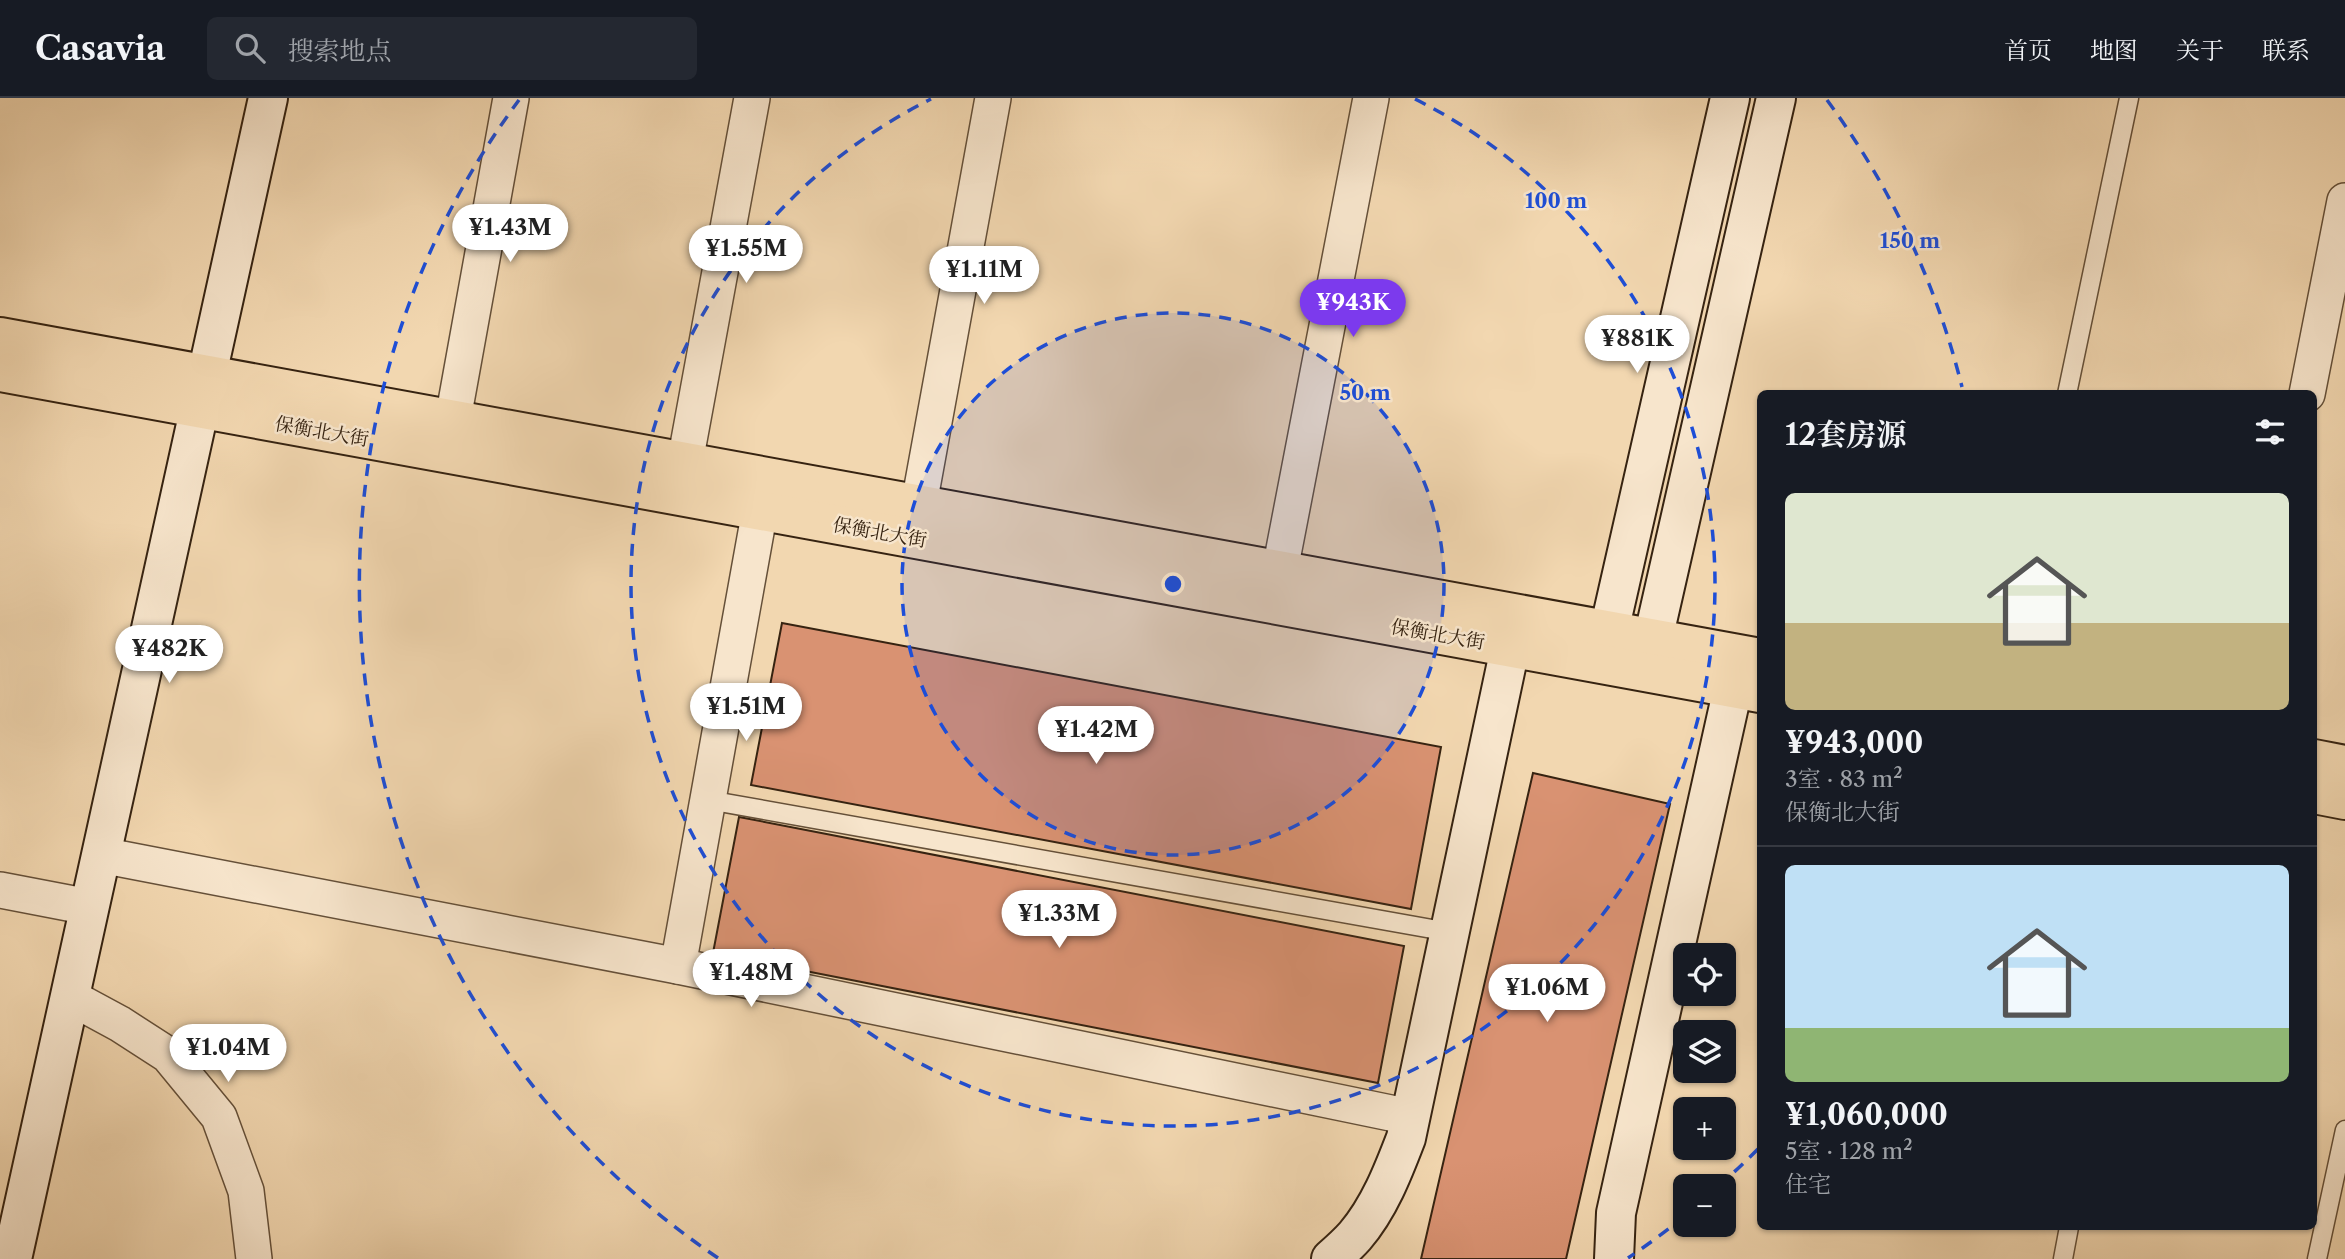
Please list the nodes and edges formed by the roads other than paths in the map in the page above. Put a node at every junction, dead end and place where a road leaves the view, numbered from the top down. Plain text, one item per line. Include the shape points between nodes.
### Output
1 (268, 98) edge
2 (511, 98) edge
3 (752, 98) edge
4 (993, 98) edge
5 (1371, 98) edge
6 (1730, 98) edge
7 (1776, 98) edge
8 (2129, 98) edge
9 (2345, 201) edge
10 (0, 337) edge
11 (0, 372) edge
12 (2068, 390) edge
13 (2308, 390) edge
14 (203, 391) junction
15 (453, 419) junction
16 (685, 462) junction
17 (919, 504) junction
18 (760, 510) junction
19 (1280, 570) junction
20 (1605, 647) junction
21 (1510, 648) junction
22 (1649, 655) junction
23 (1757, 658) edge
24 (1747, 691) edge
25 (2317, 760) edge
26 (2345, 765) edge
27 (2317, 795) edge
28 (708, 800) junction
29 (2345, 800) edge
30 (101, 855) junction
31 (0, 890) edge
32 (89, 907) junction
33 (1450, 932) junction
34 (678, 965) junction
35 (70, 997) junction
36 (1410, 1117) junction
37 (2345, 1130) edge
38 (2068, 1230) edge
39 (12, 1259) edge
40 (254, 1259) edge
41 (1331, 1259) edge
42 (1614, 1259) edge
43 (2063, 1259) edge
44 (2317, 1259) edge

1 - 14 street
2 - 15 street
3 - 16 street
4 - 17 street
5 - 19 street
6 - 20 street
7 - 22 street
8 - 12 lane
9 - 13 street
10 - 14 main road, 保衡北大街
11 - 14 main road, 保衡北大街
14 - 15 main road, 保衡北大街
14 - 18 main road, 保衡北大街
14 - 30 street
15 - 16 main road, 保衡北大街
16 - 17 main road, 保衡北大街
17 - 19 main road, 保衡北大街
18 - 21 main road, 保衡北大街
18 - 28 street
19 - 20 main road, 保衡北大街
20 - 21 main road, 保衡北大街
20 - 22 main road, 保衡北大街
21 - 33 street
22 - 23 main road, 保衡北大街
22 - 24 main road, 保衡北大街
24 - 42 street via 1616,1213
25 - 26 main road
27 - 29 main road
28 - 33 lane
28 - 34 street
30 - 32 street
30 - 34 street
31 - 32 street
32 - 35 street
33 - 36 street
34 - 36 street
35 - 39 street
35 - 40 street via 168,1055 219,1117 246,1191
36 - 41 street via 1395,1166 1377,1203 1355,1236
37 - 44 lane
38 - 43 lane

